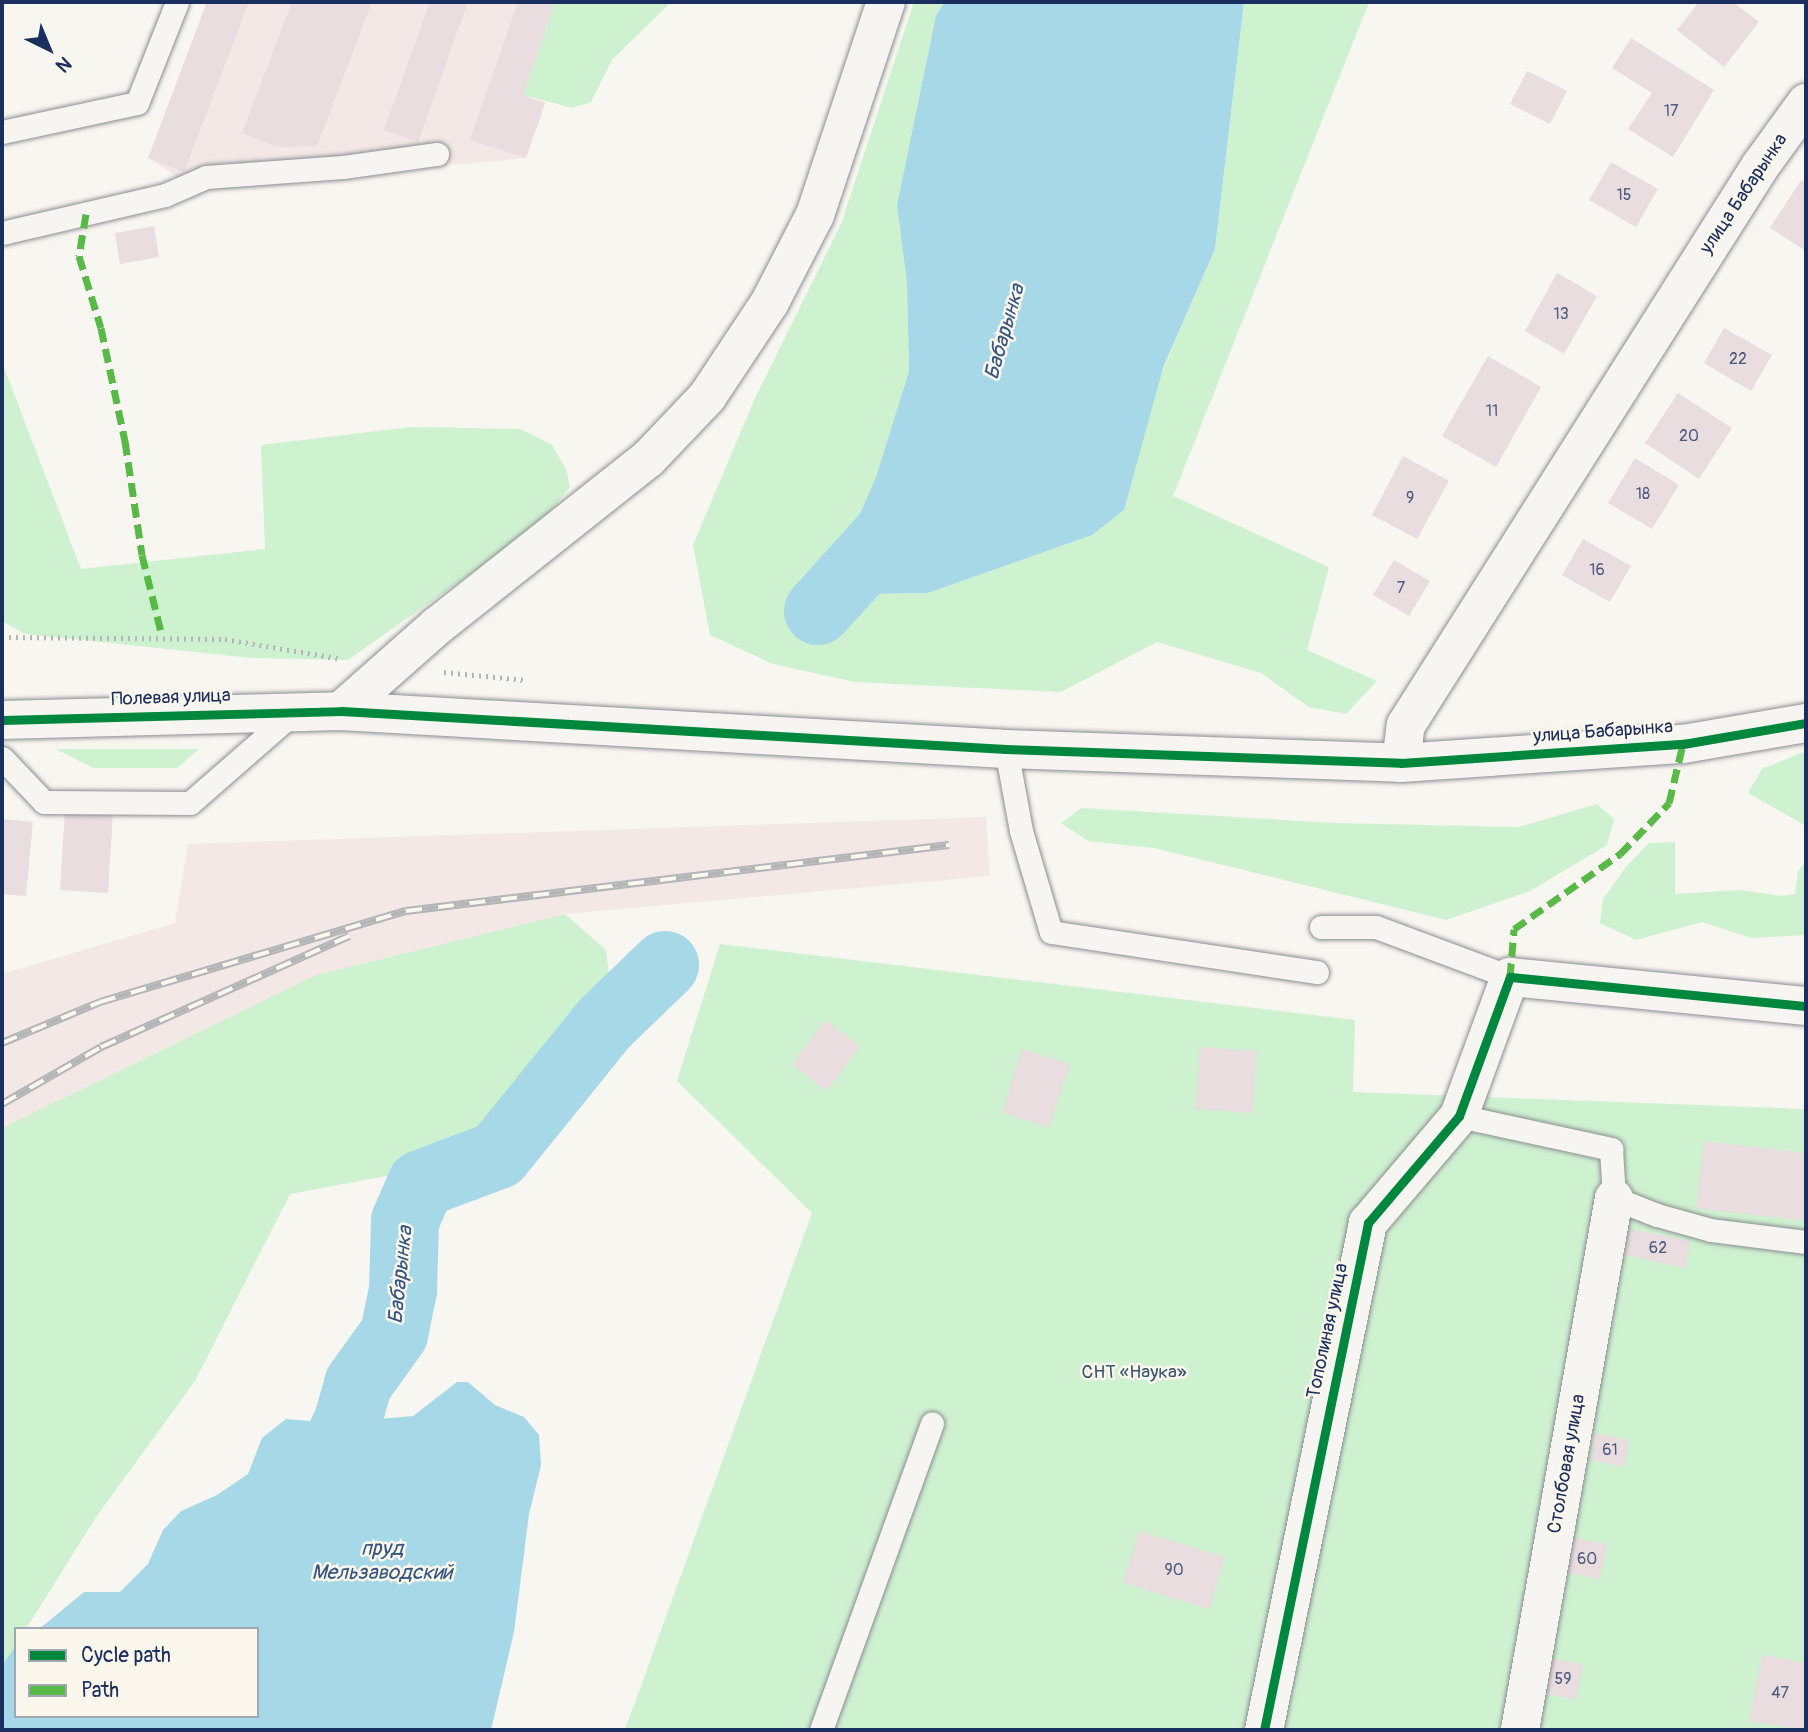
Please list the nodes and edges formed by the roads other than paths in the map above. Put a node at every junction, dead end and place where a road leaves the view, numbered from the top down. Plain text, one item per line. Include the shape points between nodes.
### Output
1 (177, 2) edge
2 (886, 2) edge
3 (1806, 103) edge
4 (2, 132) edge
5 (437, 154) dead end
6 (2, 233) edge
7 (341, 711) junction
8 (293, 713) junction
9 (2, 720) edge
10 (1806, 723) edge
11 (1006, 749) junction
12 (2, 758) edge
13 (1401, 763) junction
14 (1321, 928) dead end
15 (1317, 972) dead end
16 (1510, 976) junction
17 (1806, 1006) edge
18 (1459, 1116) junction
19 (1614, 1198) junction
20 (1806, 1242) edge
21 (932, 1423) dead end
22 (821, 1730) edge
23 (1264, 1730) edge
24 (1520, 1730) edge

1 - 4 lane via 137,103
2 - 7 street via 815,215 770,302 707,397 648,459 437,626
3 - 13 street, улица Бабарынка via 1761,165 1413,713 1406,725
5 - 6 lane via 343,167 206,177 165,195
7 - 8 street, Полевая улица
7 - 11 street, Полевая улица
8 - 9 street, Полевая улица
8 - 12 lane via 190,803 44,802
10 - 13 street, улица Бабарынка via 1683,744
11 - 13 street, Полевая улица
11 - 15 lane via 1021,831 1051,932
14 - 16 lane via 1376,927
16 - 17 street
16 - 18 street, Тополиная улица
18 - 19 lane via 1611,1149
18 - 23 street, Тополиная улица via 1367,1223
19 - 20 lane via 1700,1227
19 - 24 street, Столбовая улица
21 - 22 lane

